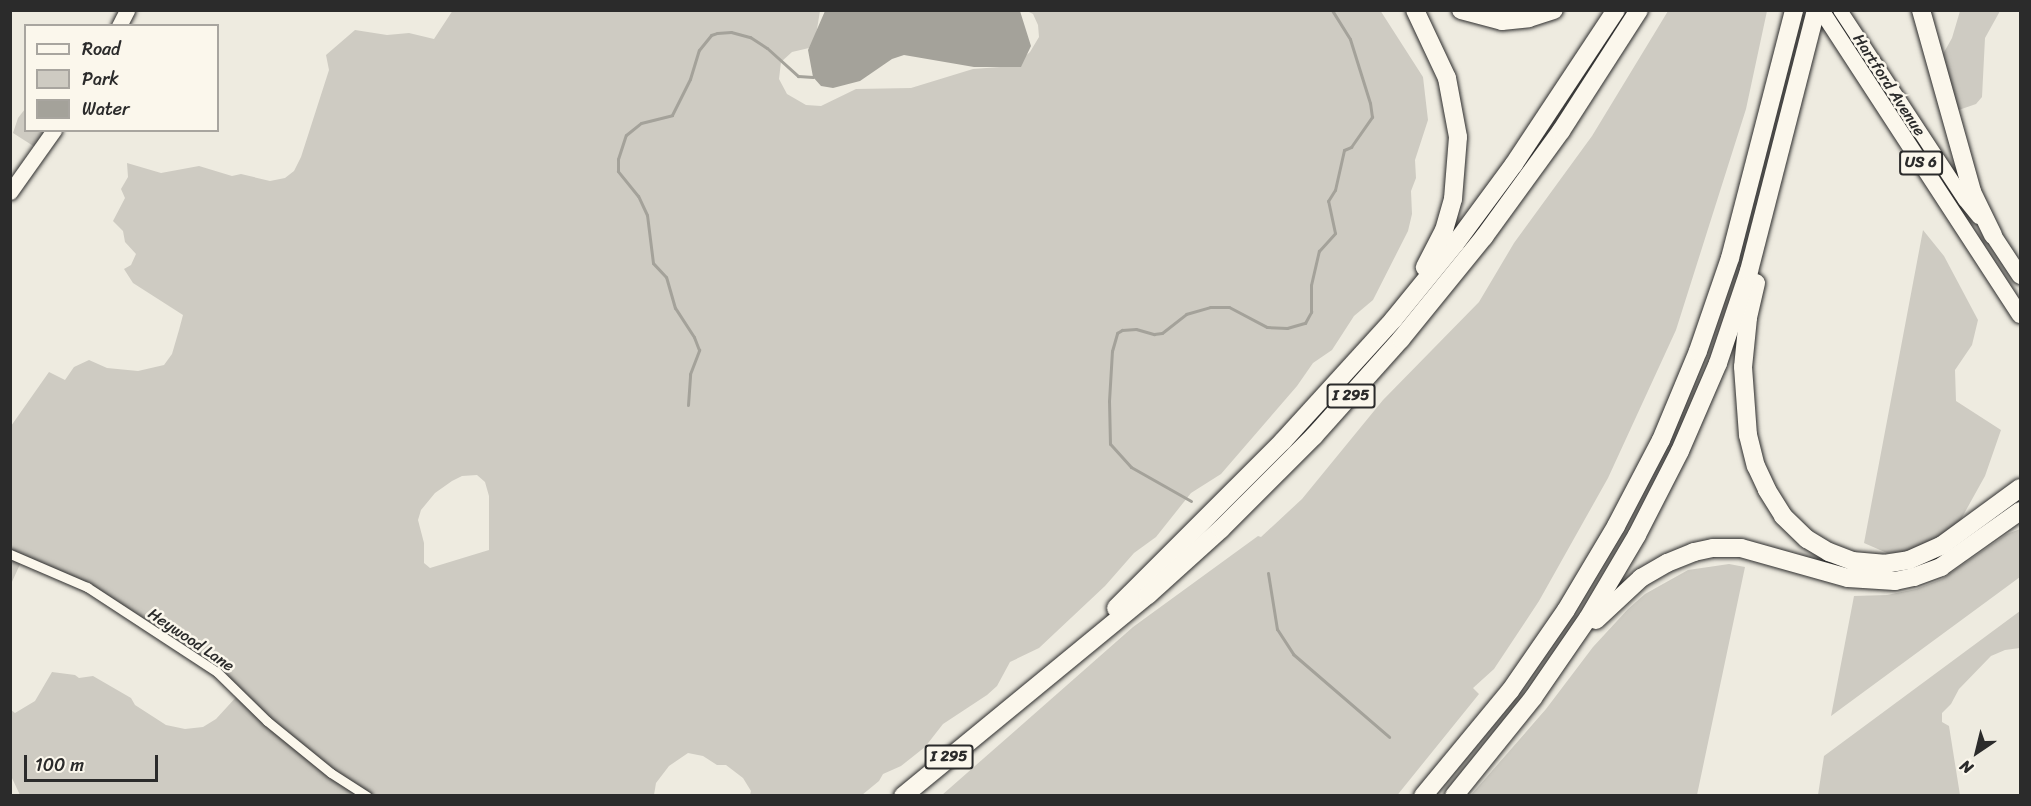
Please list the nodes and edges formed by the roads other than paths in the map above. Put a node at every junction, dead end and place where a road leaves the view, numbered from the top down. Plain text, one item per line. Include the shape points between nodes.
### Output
1 (127, 10) edge
2 (1415, 10) edge
3 (1461, 10) edge
4 (1554, 10) edge
5 (1616, 10) edge
6 (1639, 10) edge
7 (1794, 10) edge
8 (1816, 10) edge
9 (1821, 10) edge
10 (1840, 10) edge
11 (1921, 10) edge
12 (120, 24) edge
13 (53, 132) edge
14 (1786, 132) junction
15 (10, 192) edge
16 (1994, 235) junction
17 (2020, 276) edge
18 (2020, 315) edge
19 (1350, 369) junction
20 (2020, 488) edge
21 (2020, 511) edge
22 (10, 554) edge
23 (1552, 672) junction
24 (996, 719) junction
25 (367, 795) edge
26 (903, 795) edge
27 (1423, 795) edge
28 (1454, 795) edge

1 - 12 main road
2 - 19 highway via 1442,64 1451,92 1458,137 1456,183 1449,215 1430,259
3 - 4 highway via 1502,21
5 - 19 highway via 1495,191
6 - 24 highway, I 295 via 1510,203 1351,397 1198,551 1099,638
7 - 27 highway via 1730,258 1698,351 1660,440 1600,555 1560,620 1490,716
8 - 14 highway
9 - 18 highway, Hartford Avenue / US 6
10 - 16 main road, Hartford Avenue via 1965,200
11 - 16 highway, US 6 via 1972,192
13 - 15 main road
14 - 20 highway via 1771,222 1749,311 1743,367 1751,450 1778,508 1801,534 1821,548 1852,561 1884,564 1909,560 1933,550
14 - 23 highway via 1749,271 1718,363 1693,421 1622,562
16 - 17 highway, Hartford Avenue / US 6
19 - 24 highway via 1163,562
21 - 23 highway via 1941,567 1895,581 1848,578 1741,548 1694,552 1658,568 1626,590
22 - 25 street, Heywood Lane via 87,587 217,672 267,721 331,773
23 - 28 highway
24 - 26 highway, I 295

